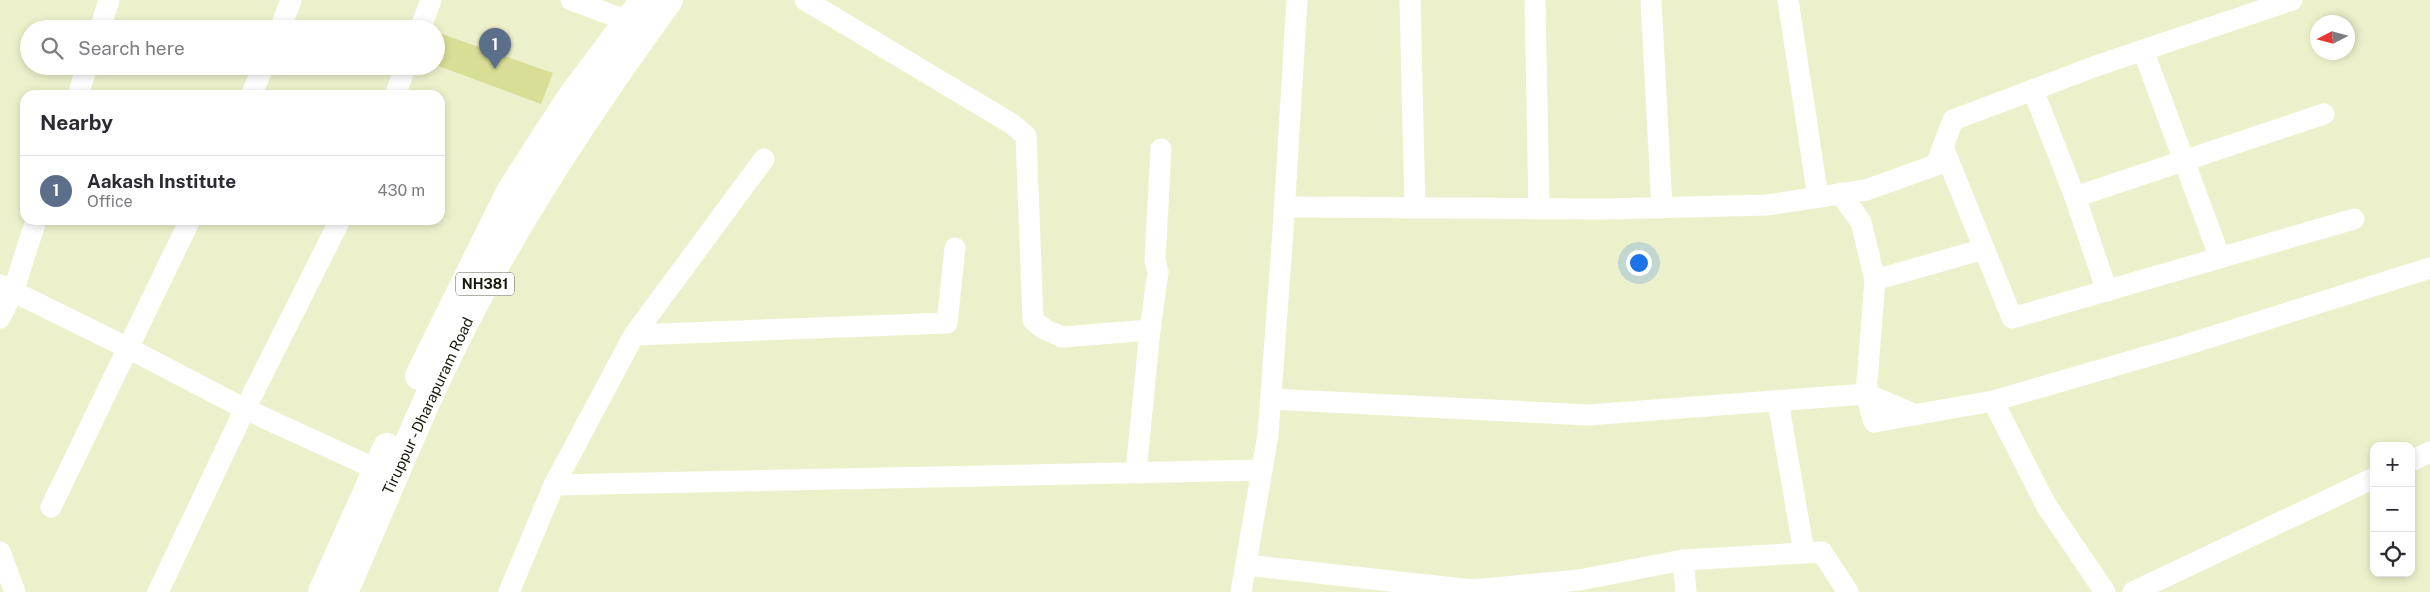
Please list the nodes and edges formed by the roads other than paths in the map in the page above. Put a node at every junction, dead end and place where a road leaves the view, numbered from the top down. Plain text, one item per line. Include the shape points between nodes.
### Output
1 (109, 0) edge
2 (291, 0) edge
3 (431, 0) edge
4 (571, 0) edge
5 (670, 0) edge
6 (806, 0) edge
7 (1297, 0) edge
8 (1410, 0) edge
9 (1535, 0) edge
10 (1651, 0) edge
11 (1788, 0) edge
12 (2292, 0) edge
13 (636, 10) edge
14 (103, 20) edge
15 (283, 20) edge
16 (423, 20) edge
17 (2143, 50) junction
18 (84, 75) edge
19 (260, 75) edge
20 (403, 75) edge
21 (80, 90) edge
22 (252, 90) edge
23 (397, 90) edge
24 (2033, 90) junction
25 (2324, 114) dead end
26 (1943, 147) junction
27 (1161, 149) dead end
28 (764, 159) dead end
29 (2184, 161) junction
30 (1840, 193) junction
31 (1818, 197) junction
32 (2075, 197) junction
33 (1285, 207) junction
34 (1414, 208) junction
35 (1662, 208) junction
36 (1539, 209) junction
37 (2354, 219) dead end
38 (34, 225) edge
39 (188, 225) edge
40 (337, 225) edge
41 (954, 248) dead end
42 (1984, 249) junction
43 (2220, 258) junction
44 (2430, 268) edge
45 (1875, 280) junction
46 (6, 289) edge
47 (2107, 291) junction
48 (0, 318) edge
49 (1150, 330) junction
50 (634, 335) junction
51 (128, 348) junction
52 (1866, 394) junction
53 (1271, 399) junction
54 (1778, 401) junction
55 (1993, 401) junction
56 (245, 409) junction
57 (2430, 452) edge
58 (2415, 458) edge
59 (1262, 470) junction
60 (1136, 472) junction
61 (385, 474) junction
62 (2370, 480) edge
63 (554, 485) junction
64 (51, 506) dead end
65 (0, 552) edge
66 (1804, 553) junction
67 (1683, 560) junction
68 (1246, 565) junction
69 (1383, 586) edge
70 (1473, 591) edge
71 (15, 592) edge
72 (158, 592) edge
73 (322, 592) edge
74 (344, 592) edge
75 (509, 592) edge
76 (1241, 592) edge
77 (1686, 592) edge
78 (1848, 592) edge
79 (2105, 592) edge
80 (2133, 592) edge

1 - 14 street
2 - 15 street
3 - 16 street
4 - 13 street
5 - 61 highway, Tiruppur - Dharapuram Road / NH381 via 614,76 540,188 476,300
6 - 49 street via 1012,124 1026,136 1034,320 1044,329 1062,337
7 - 33 street
8 - 34 street
9 - 36 street
10 - 35 street
11 - 31 street
12 - 17 street
13 - 61 highway, NH381 via 571,96 511,190 442,328
17 - 24 street
17 - 29 street
18 - 21 street
19 - 22 street
20 - 23 street
24 - 26 street via 1953,120
24 - 32 street
25 - 29 street
26 - 30 street via 1936,165 1866,190
26 - 42 street
27 - 49 street via 1155,260 1158,272
28 - 50 street
29 - 32 street
29 - 43 street
30 - 31 street
30 - 45 street via 1861,222
31 - 35 street via 1767,205
32 - 47 street
33 - 34 street
33 - 53 street
34 - 36 street
35 - 36 street
37 - 43 street
38 - 46 street
39 - 51 street
40 - 56 street
41 - 50 street via 946,323
42 - 45 street
42 - 47 street via 2012,318
43 - 47 street
44 - 55 street via 2176,348
45 - 52 street
46 - 48 street
46 - 51 street
49 - 60 street
50 - 63 street
51 - 56 street
51 - 64 street
52 - 54 street
52 - 55 street via 1874,422
53 - 54 street via 1588,415
53 - 59 street
54 - 66 street
55 - 79 street via 2046,505
56 - 61 street
56 - 72 street
57 - 58 street
59 - 60 street
59 - 68 street
60 - 63 street
61 - 73 highway, NH381
61 - 74 highway, Tiruppur - Dharapuram Road / NH381
62 - 80 street
63 - 75 street
65 - 71 street
66 - 67 street
66 - 78 street via 1822,552
67 - 70 street via 1579,580
67 - 77 street
68 - 69 street
68 - 76 street
69 - 70 street

